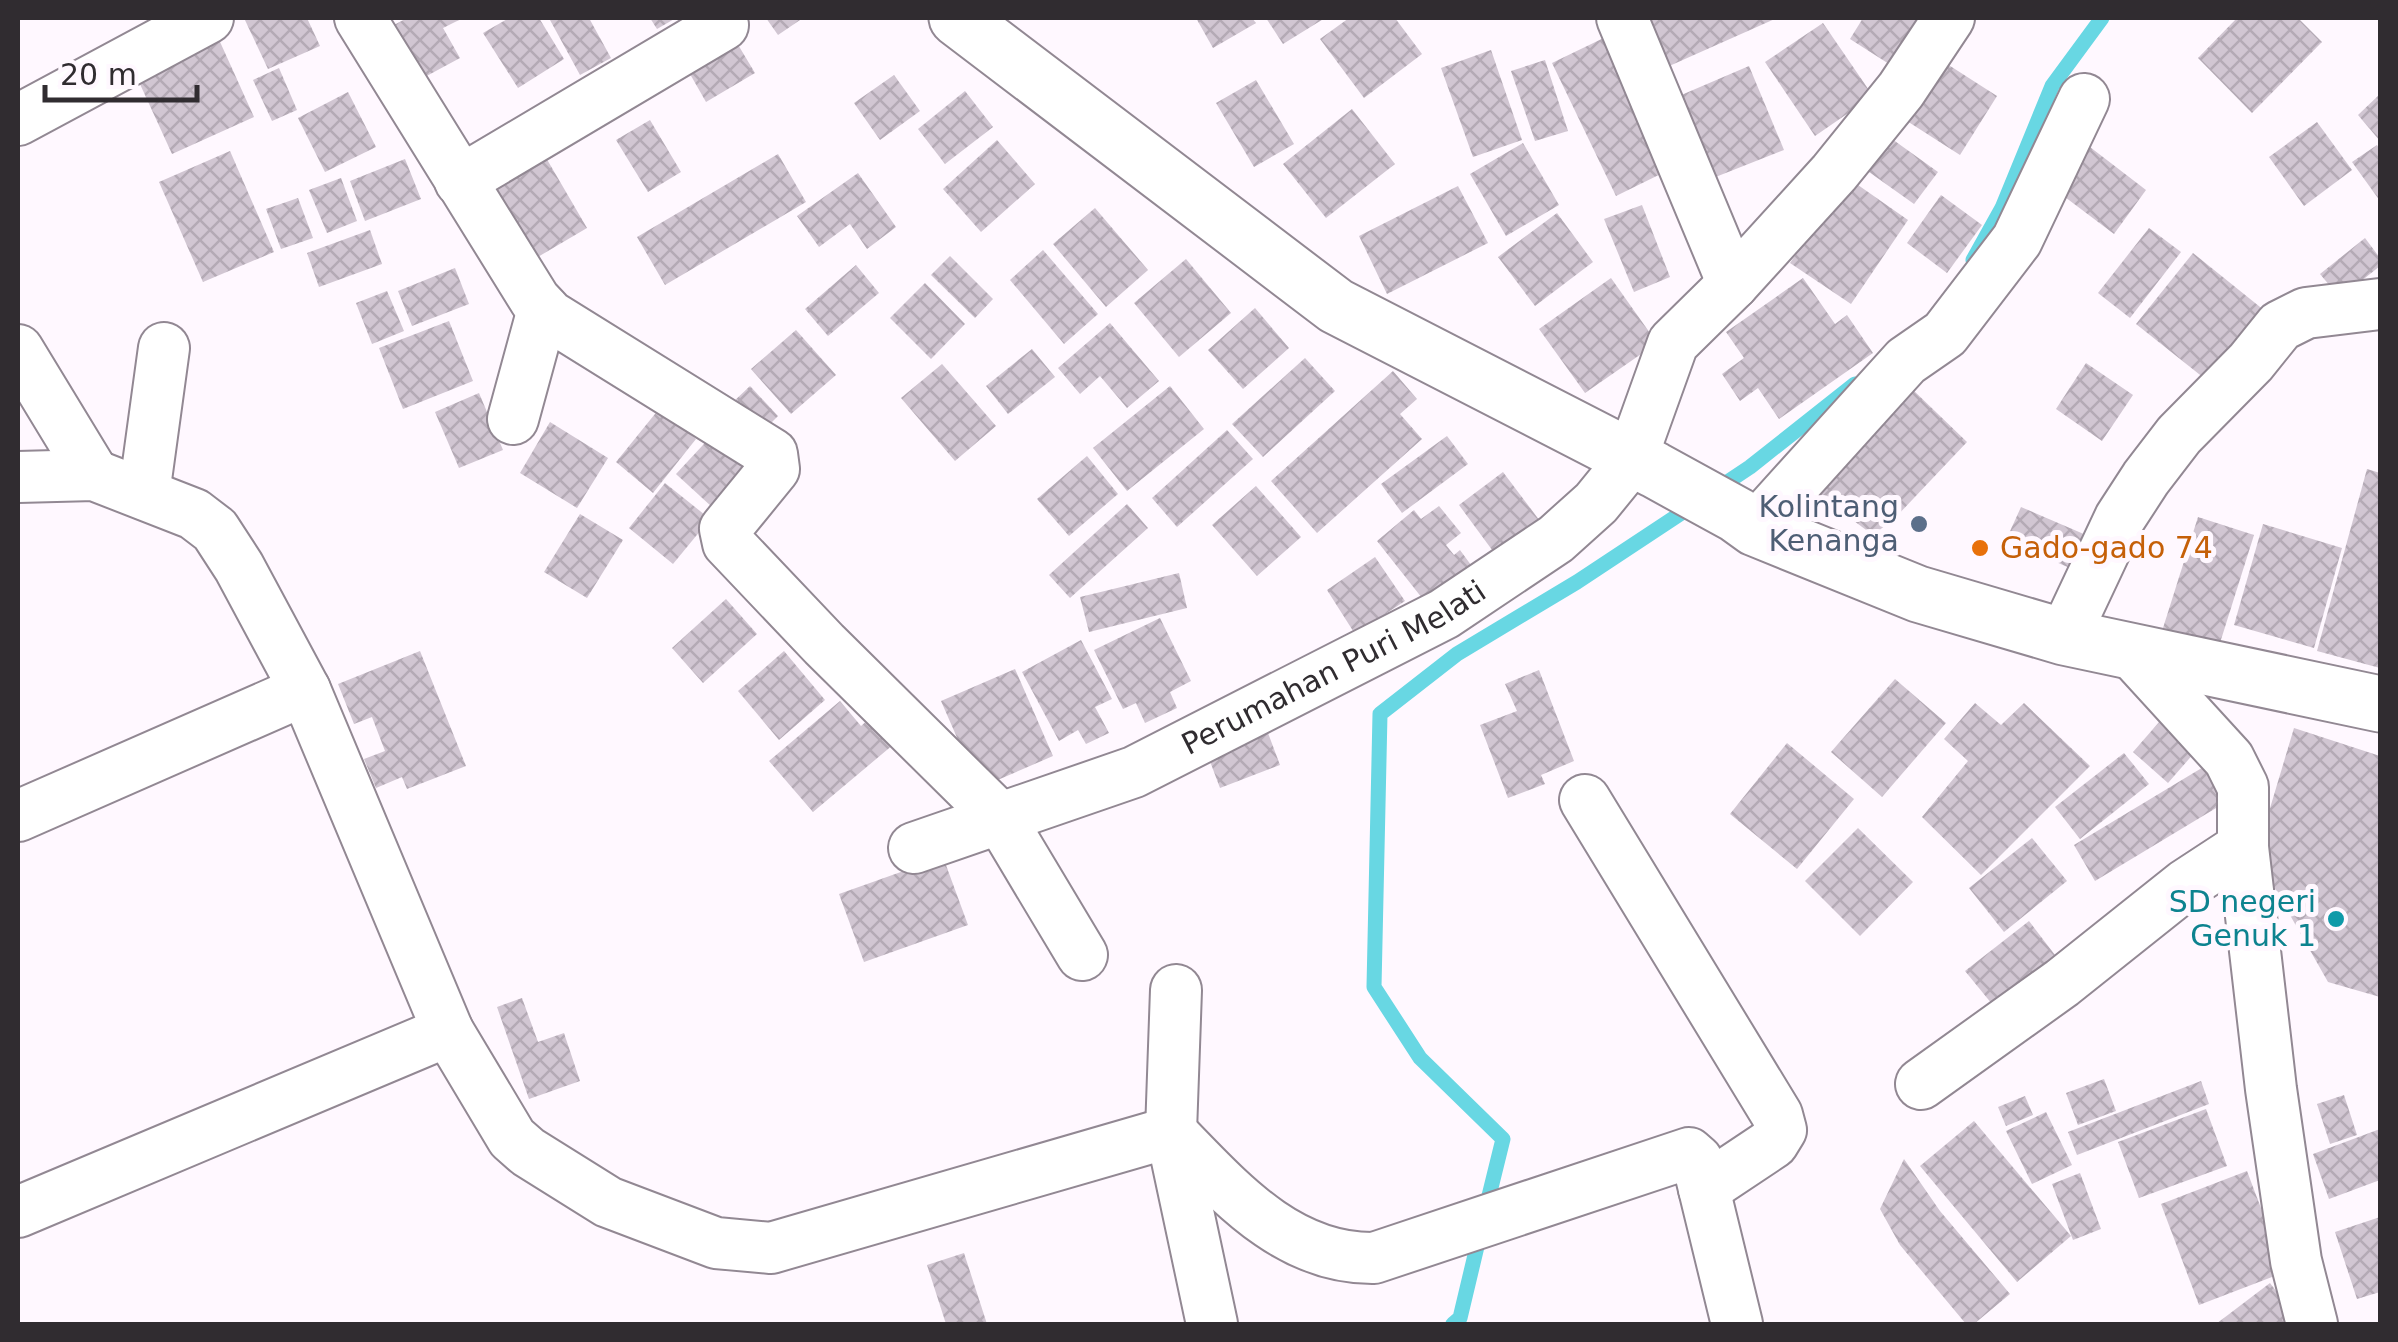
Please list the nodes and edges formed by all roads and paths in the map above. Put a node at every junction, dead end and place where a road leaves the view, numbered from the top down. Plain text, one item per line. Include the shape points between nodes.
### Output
1 (208, 18) edge
2 (360, 18) edge
3 (957, 18) edge
4 (1622, 18) edge
5 (1949, 18) edge
6 (723, 25) dead end
7 (2084, 98) dead end
8 (18, 120) edge
9 (460, 181) junction
10 (1732, 284) junction
11 (2380, 304) edge
12 (543, 308) junction
13 (164, 348) dead end
14 (18, 350) edge
15 (513, 419) dead end
16 (1643, 465) junction
17 (94, 475) junction
18 (18, 477) edge
19 (144, 494) junction
20 (1746, 522) junction
21 (2064, 638) junction
22 (2133, 654) junction
23 (304, 690) junction
24 (2380, 704) edge
25 (1585, 800) dead end
26 (18, 816) edge
27 (1000, 818) junction
28 (2243, 846) junction
29 (914, 848) dead end
30 (1082, 955) dead end
31 (1176, 990) dead end
32 (448, 1031) junction
33 (1922, 1084) dead end
34 (1171, 1132) junction
35 (1704, 1189) junction
36 (18, 1212) edge
37 (1212, 1324) edge
38 (1738, 1324) edge
39 (2312, 1324) edge

1 - 8 street
2 - 9 street
3 - 16 street via 1336,306
4 - 10 street
5 - 10 street, Perumahan Puri Melati via 1834,173
6 - 9 street
7 - 20 street via 2017,240 1945,334 1906,361
9 - 12 street
10 - 16 street, Perumahan Puri Melati via 1672,343
11 - 21 street via 2306,314 2280,326 2146,478
12 - 15 street
12 - 27 street via 775,460 726,529 728,543
13 - 19 street
14 - 17 street
16 - 20 street
16 - 27 street, Perumahan Puri Melati via 1556,539 1444,614 1134,772
17 - 18 street
17 - 19 street
19 - 23 street via 194,514 214,530
20 - 21 street via 1918,594
21 - 22 street
22 - 24 street
22 - 28 street via 2229,759 2245,804
23 - 26 street
23 - 32 street
25 - 35 street via 1777,1115 1778,1138
27 - 29 street, Perumahan Puri Melati
27 - 30 street
28 - 33 street
28 - 39 street via 2271,1089
31 - 34 street
32 - 34 street via 512,1138 528,1152 608,1202 716,1243 771,1248
32 - 36 street
34 - 35 street via 1249,1211 1324,1253 1374,1258 1689,1153 1696,1156
34 - 37 street
35 - 38 street

